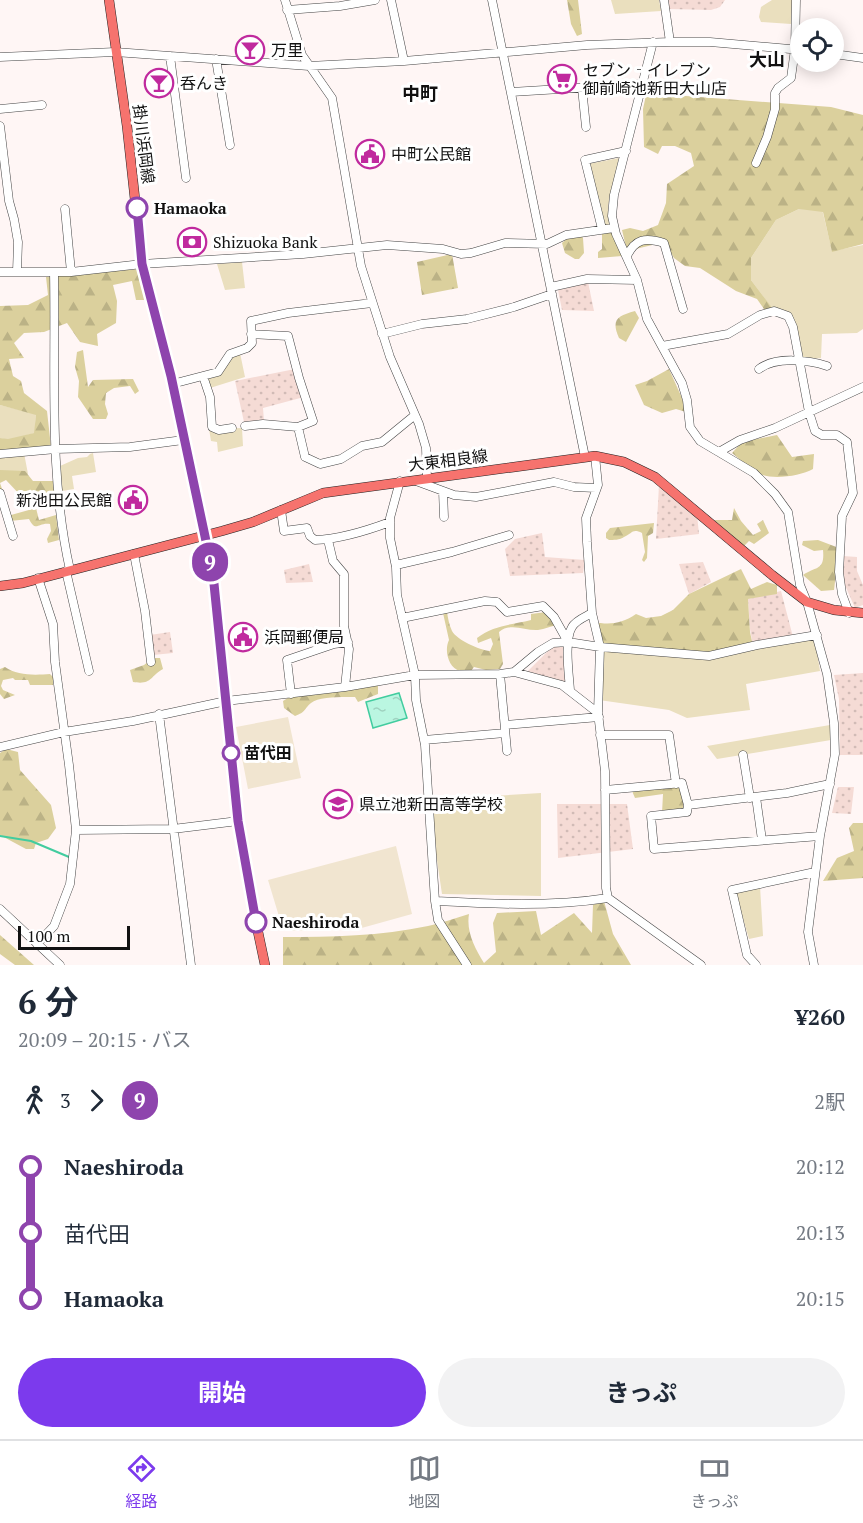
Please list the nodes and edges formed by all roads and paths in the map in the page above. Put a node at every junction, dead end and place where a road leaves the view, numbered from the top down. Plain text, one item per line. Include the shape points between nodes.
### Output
1 (108, 0) edge
2 (285, 0) edge
3 (375, 0) edge
4 (391, 0) edge
5 (492, 0) edge
6 (664, 0) edge
7 (796, 0) edge
8 (339, 3) edge
9 (287, 10) junction
10 (797, 18) edge
11 (653, 42) junction
12 (670, 42) junction
13 (790, 48) edge
14 (115, 52) junction
15 (503, 53) junction
16 (844, 55) edge
17 (171, 56) junction
18 (0, 57) edge
19 (863, 57) edge
20 (216, 59) junction
21 (404, 62) junction
22 (309, 66) junction
23 (792, 72) edge
24 (643, 84) junction
25 (582, 88) junction
26 (511, 92) junction
27 (42, 105) dead end
28 (0, 110) edge
29 (0, 126) edge
30 (586, 127) dead end
31 (230, 145) dead end
32 (626, 152) junction
33 (756, 163) dead end
34 (186, 178) dead end
35 (65, 208) dead end
36 (614, 228) junction
37 (602, 229) junction
38 (542, 243) junction
39 (357, 249) junction
40 (627, 256) junction
41 (142, 264) junction
42 (0, 272) edge
43 (17, 272) junction
44 (54, 272) junction
45 (71, 272) junction
46 (637, 280) junction
47 (552, 291) junction
48 (372, 303) junction
49 (684, 309) dead end
50 (251, 334) junction
51 (382, 334) junction
52 (662, 346) junction
53 (800, 362) junction
54 (827, 366) dead end
55 (759, 369) dead end
56 (203, 376) junction
57 (172, 384) junction
58 (863, 387) edge
59 (809, 412) junction
60 (415, 415) junction
61 (245, 426) dead end
62 (232, 428) dead end
63 (298, 428) junction
64 (183, 440) junction
65 (56, 449) junction
66 (719, 453) junction
67 (0, 454) edge
68 (590, 456) junction
69 (427, 478) junction
70 (412, 480) junction
71 (400, 481) junction
72 (596, 488) junction
73 (443, 491) junction
74 (0, 493) edge
75 (281, 510) junction
76 (444, 517) dead end
77 (390, 522) junction
78 (205, 535) junction
79 (509, 535) dead end
80 (13, 536) dead end
81 (328, 540) junction
82 (134, 554) junction
83 (396, 565) junction
84 (68, 571) junction
85 (38, 578) junction
86 (0, 586) edge
87 (807, 602) junction
88 (592, 613) junction
89 (849, 613) junction
90 (863, 613) edge
91 (402, 618) junction
92 (817, 635) junction
93 (348, 642) junction
94 (568, 642) junction
95 (600, 647) junction
96 (151, 662) dead end
97 (89, 671) dead end
98 (514, 672) junction
99 (500, 674) junction
100 (415, 675) junction
101 (345, 687) junction
102 (570, 690) junction
103 (291, 694) junction
104 (226, 701) junction
105 (159, 714) junction
106 (598, 715) junction
107 (505, 729) junction
108 (64, 732) junction
109 (600, 735) junction
110 (424, 740) junction
111 (0, 747) edge
112 (507, 751) dead end
113 (743, 755) dead end
114 (676, 784) junction
115 (830, 784) junction
116 (605, 790) junction
117 (753, 797) junction
118 (688, 805) junction
119 (238, 821) junction
120 (75, 830) junction
121 (173, 830) junction
122 (820, 836) junction
123 (762, 840) junction
124 (815, 872) junction
125 (608, 898) junction
126 (435, 900) junction
127 (0, 909) edge
128 (38, 944) junction
129 (60, 965) edge
130 (191, 965) edge
131 (266, 965) edge
132 (467, 965) edge
133 (701, 965) edge
134 (756, 965) edge
135 (814, 965) edge

1 - 14 main road, 掛川浜岡線
2 - 9 street
3 - 8 street
4 - 21 street
5 - 15 street
6 - 12 street
7 - 10 street
8 - 9 street
9 - 22 street
11 - 12 street
11 - 15 street
11 - 24 street
12 - 13 street
14 - 17 street
14 - 18 street
14 - 41 main road, 掛川浜岡線
15 - 21 street
15 - 26 street
16 - 19 street
17 - 20 street
17 - 34 street
20 - 22 street
20 - 31 street
21 - 22 street
22 - 39 street via 332,98
23 - 33 street via 775,93 775,109
24 - 25 street
24 - 32 street
25 - 26 street
25 - 30 street
26 - 38 street
27 - 28 street
29 - 43 street via 18,242
32 - 36 street via 612,207
32 - 37 street via 585,160
35 - 45 street
36 - 37 street
36 - 40 street
37 - 38 street
38 - 39 street via 505,243 461,254 387,245
38 - 47 street
39 - 41 street
39 - 48 street
40 - 46 street
40 - 49 street via 636,242 664,243
41 - 45 street
41 - 57 main road, 掛川浜岡線
42 - 43 street
43 - 44 street
44 - 45 street
44 - 65 street
46 - 47 street via 587,279
46 - 52 street via 647,319
47 - 51 street via 514,308
47 - 68 street
48 - 50 street via 251,321
48 - 51 street
50 - 56 street via 252,343 247,348 230,354 218,372
50 - 63 street via 288,336 313,421
51 - 60 street
52 - 53 street via 728,334 774,311 788,316
52 - 66 street via 682,383 690,427 700,441
53 - 54 street
53 - 55 street via 767,364
53 - 59 street
56 - 57 street
56 - 62 street via 210,398 212,427
57 - 64 main road, 掛川浜岡線
58 - 59 street
59 - 66 street via 740,440
59 - 89 street via 815,430 822,435 837,435 846,442 853,493 842,516 839,572
60 - 63 street via 382,442 320,464 305,457
60 - 69 street via 426,448
61 - 63 street
64 - 65 street via 130,447
64 - 78 main road, 掛川浜岡線
65 - 67 street
65 - 84 street via 60,521
66 - 87 street via 754,473 788,512 800,585
68 - 69 main road, 大東相良線
68 - 72 street
68 - 87 main road, 大東相良線 via 624,462 655,477
69 - 70 main road, 大東相良線
70 - 71 main road, 大東相良線
70 - 73 street
71 - 75 main road, 大東相良線 via 324,493
71 - 77 street
72 - 73 street via 554,482 476,497
72 - 88 street via 586,518
73 - 76 street
74 - 80 street
75 - 78 main road, 大東相良線
75 - 81 street via 284,531 307,528 315,540
77 - 81 street
77 - 83 street
78 - 82 main road, 大東相良線
78 - 104 main road, 掛川浜岡線 via 213,574
79 - 83 street
81 - 93 street via 333,561 344,574 344,626
82 - 84 main road, 大東相良線
82 - 96 street
83 - 91 street
84 - 85 main road, 大東相良線
84 - 97 street
85 - 86 main road, 大東相良線
85 - 108 street via 53,624
87 - 89 main road, 大東相良線
87 - 92 street
88 - 94 street via 570,629
88 - 95 street
89 - 90 main road, 大東相良線
91 - 94 street via 485,601 497,602 507,612 543,606
91 - 100 street
92 - 95 street via 710,656
92 - 115 street via 834,723 835,754
93 - 101 street
93 - 103 street via 287,660
94 - 95 street
94 - 98 street via 553,643
94 - 102 street
95 - 106 street
98 - 99 street
98 - 102 street
99 - 100 street
99 - 107 street
100 - 101 street
100 - 110 street
101 - 103 street
102 - 106 street
103 - 104 street
104 - 105 street
104 - 119 main road, 掛川浜岡線
105 - 108 street
105 - 121 street
106 - 107 street
106 - 109 street
107 - 110 street
107 - 112 street
108 - 111 street
108 - 120 street
109 - 114 street via 669,735
109 - 116 street
110 - 126 street
113 - 117 street
114 - 116 street
114 - 118 street via 682,783
115 - 117 street
115 - 122 street
116 - 125 street
117 - 118 street
117 - 123 street
118 - 123 street via 687,812 651,816 654,849
119 - 121 street
119 - 131 main road, 掛川浜岡線
120 - 121 street
120 - 128 street via 70,884 54,926
121 - 130 street
122 - 123 street
122 - 124 street
124 - 134 street via 732,890 747,955
124 - 135 street via 808,932
125 - 126 street via 501,905
125 - 133 street
126 - 132 street via 438,920
127 - 128 street
128 - 129 street

